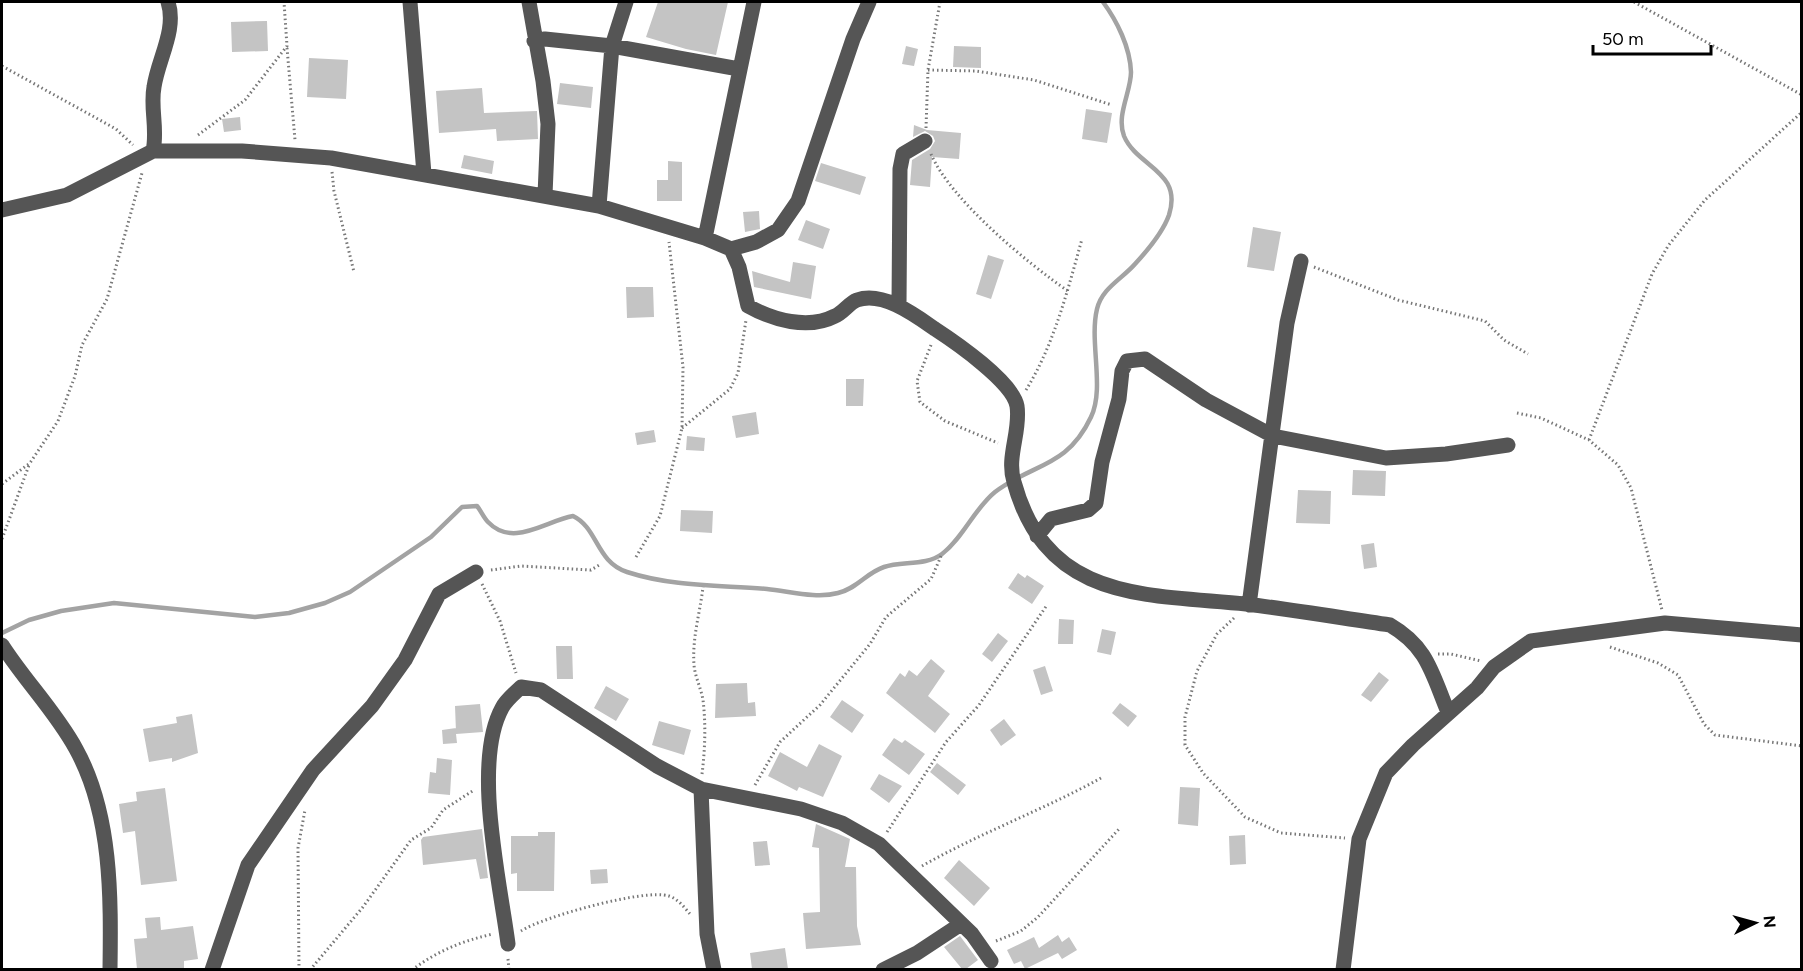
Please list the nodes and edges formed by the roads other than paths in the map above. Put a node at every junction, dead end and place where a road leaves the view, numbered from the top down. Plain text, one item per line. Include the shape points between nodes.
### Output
1 (168, 2) edge
2 (410, 2) edge
3 (528, 2) edge
4 (626, 2) edge
5 (754, 2) edge
6 (869, 2) edge
7 (534, 41) junction
8 (612, 46) junction
9 (739, 69) junction
10 (925, 141) road end
11 (149, 154) junction
12 (424, 174) junction
13 (545, 195) junction
14 (599, 206) junction
15 (2, 210) edge
16 (705, 238) junction
17 (731, 249) junction
18 (1301, 261) road end
19 (899, 306) junction
20 (1273, 436) junction
21 (1508, 445) dead end
22 (1037, 536) junction
23 (476, 572) road end
24 (1249, 605) junction
25 (1802, 635) edge
26 (2, 645) edge
27 (1448, 712) junction
28 (701, 789) junction
29 (961, 924) junction
30 (507, 937) road end
31 (991, 961) dead end
32 (110, 969) edge
33 (212, 969) edge
34 (714, 969) edge
35 (883, 969) edge
36 (1343, 969) edge

1 - 11 street via 171,25 153,89 156,134
2 - 12 street
3 - 7 street
4 - 8 street
5 - 9 street
6 - 17 street via 798,201 778,230
7 - 8 street
7 - 13 street via 548,124
8 - 9 street
8 - 14 street
9 - 16 street
10 - 19 street via 903,154 900,169
11 - 12 street via 185,150 297,155
11 - 15 street via 67,195
12 - 13 street
13 - 14 street
14 - 16 street
16 - 17 street
17 - 19 street via 748,306 765,315 804,324 834,317 857,300 878,299
18 - 20 street via 1287,323
19 - 22 street via 998,376 1017,404 1011,463 1014,482
20 - 21 street via 1386,458
20 - 22 street via 1206,400 1146,359 1127,362 1102,462 1096,504 1088,510 1051,519
20 - 24 street
22 - 24 street via 1052,555 1074,571 1107,586 1140,594
23 - 33 street via 439,594 405,660 372,706 313,770 248,865
24 - 27 street via 1390,625 1409,636 1424,654
25 - 27 street via 1665,622 1532,641 1494,667 1477,688
26 - 32 street via 51,710 77,751 94,790 103,828
27 - 36 street via 1386,774 1359,839
28 - 29 street via 801,809 842,823 879,843
28 - 30 street via 657,766 541,690 521,687 503,706 493,732 487,782
28 - 34 street via 707,934
29 - 31 street
29 - 35 street via 917,953

